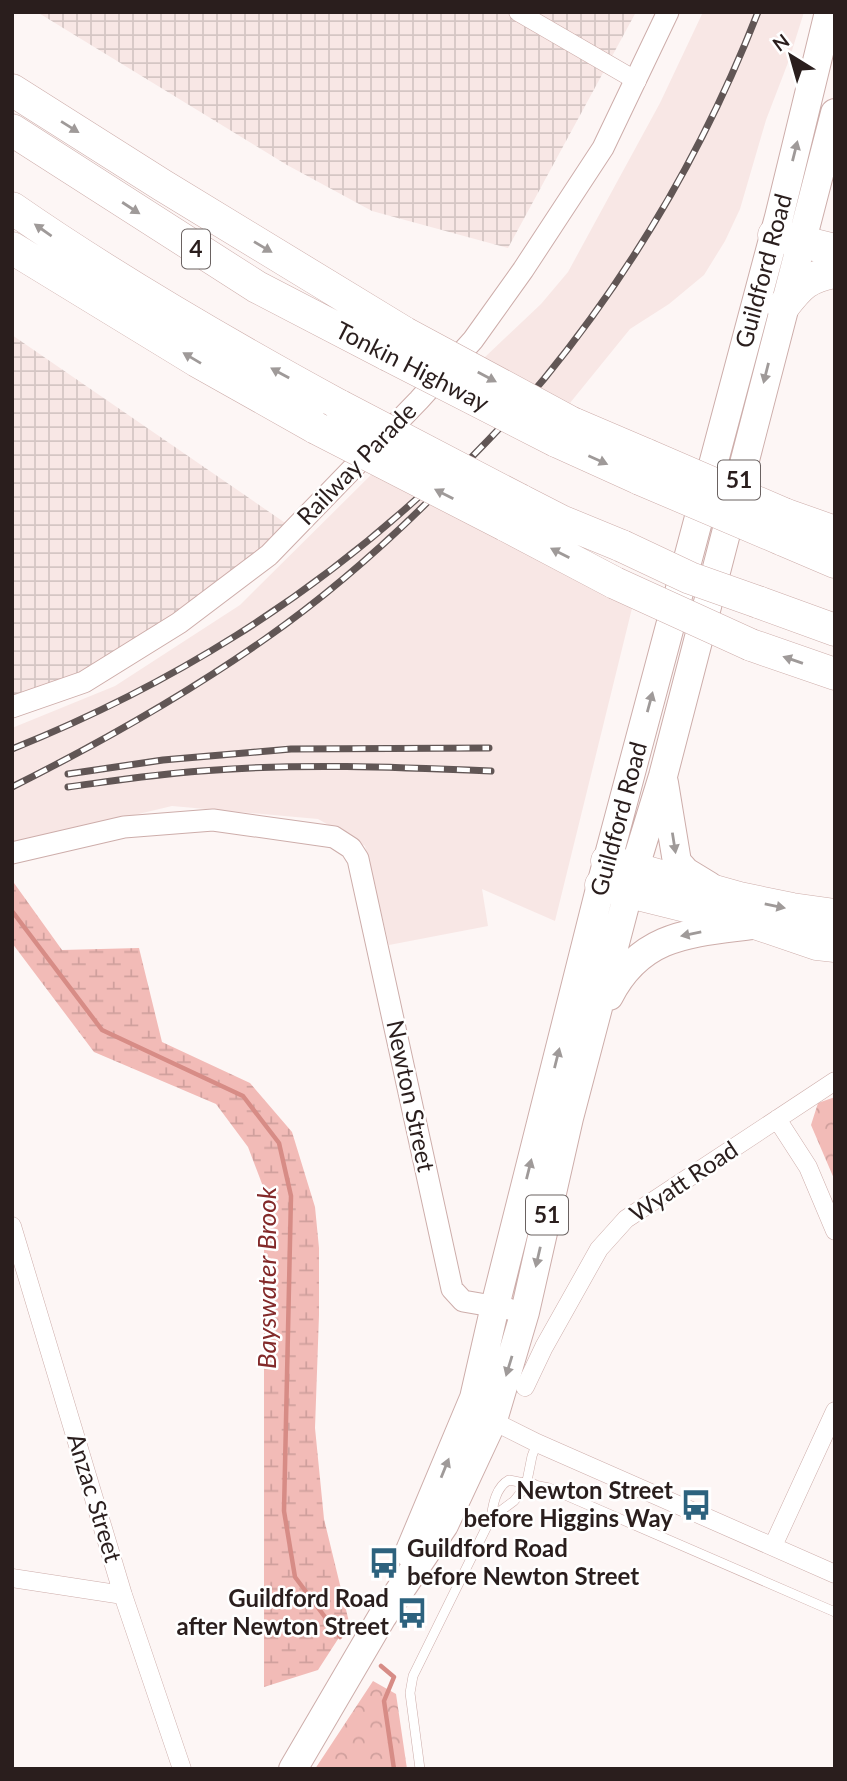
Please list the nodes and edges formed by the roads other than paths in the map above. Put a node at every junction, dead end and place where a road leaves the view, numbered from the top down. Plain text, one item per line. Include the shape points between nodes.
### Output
1 (518, 12) edge
2 (668, 12) edge
3 (829, 12) edge
4 (637, 81) junction
5 (12, 90) edge
6 (835, 113) edge
7 (12, 130) edge
8 (12, 208) edge
9 (799, 230) edge
10 (12, 248) edge
11 (835, 250) edge
12 (835, 272) edge
13 (783, 307) junction
14 (397, 344) junction
15 (512, 513) junction
16 (782, 526) junction
17 (835, 532) edge
18 (835, 562) edge
19 (835, 630) edge
20 (835, 674) edge
21 (12, 707) edge
22 (663, 776) junction
23 (12, 853) edge
24 (618, 876) junction
25 (716, 890) junction
26 (835, 915) edge
27 (758, 924) junction
28 (835, 946) edge
29 (594, 1023) junction
30 (835, 1081) edge
31 (777, 1119) junction
32 (12, 1226) edge
33 (835, 1231) edge
34 (495, 1306) junction
35 (525, 1312) junction
36 (525, 1387) dead end
37 (835, 1410) edge
38 (481, 1415) junction
39 (537, 1443) junction
40 (530, 1484) junction
41 (491, 1518) junction
42 (773, 1546) junction
43 (835, 1574) edge
44 (12, 1578) edge
45 (123, 1595) junction
46 (835, 1612) edge
47 (182, 1769) edge
48 (293, 1769) edge
49 (420, 1769) edge

1 - 4 street
2 - 4 street, Railway Parade
9 -> 3 highway, Guildford Road / 51
4 - 21 street, Railway Parade via 603,148 473,340 270,555 179,623 84,682
5 -> 14 highway
6 - 9 highway, Guildford Road / 51
7 -> 14 highway, Tonkin Highway / 4 via 257,287
15 -> 8 highway, bridge via 340,406 219,340
9 - 11 highway
9 - 13 highway, Guildford Road / 51
24 -> 9 highway, Guildford Road / 51
15 -> 10 highway, bridge via 316,428
12 - 13 highway via 800,284
13 -> 22 highway, Guildford Road / 51
14 -> 16 highway, Tonkin Highway / 4, bridge via 564,432
15 - 19 highway, bridge via 561,521 690,578
20 -> 15 highway, bridge via 751,645 615,583
16 - 17 highway
16 - 18 highway, Tonkin Highway / 4
22 - 24 highway, Guildford Road / 51
22 -> 25 highway via 677,862
23 - 34 street, Newton Street via 124,827 213,820 334,837 351,848 358,859 452,1289 463,1301
24 - 25 highway
24 - 27 highway
24 - 29 highway, Guildford Road / 51
34 -> 24 highway, Guildford Road / 51
25 -> 26 highway
27 - 28 highway
27 -> 29 highway via 692,933 653,947 625,969
29 -> 35 highway, Guildford Road / 51
30 - 31 street, Wyatt Road
31 - 33 street via 808,1167
31 - 36 street, Wyatt Road via 626,1219 599,1249
32 - 45 street, Anzac Street
34 - 35 street, Newton Street
34 - 38 highway, Guildford Road / 51 via 474,1398
35 -> 38 highway, Guildford Road / 51
37 - 42 street
38 - 39 street
38 - 48 highway, Guildford Road / 51 via 443,1525 382,1617
39 - 40 lane
39 - 42 street
40 - 41 lane
40 - 41 lane via 502,1483
40 - 46 lane
41 - 49 lane via 413,1676 410,1693
42 - 43 street
44 - 45 street
45 - 47 street, Anzac Street

